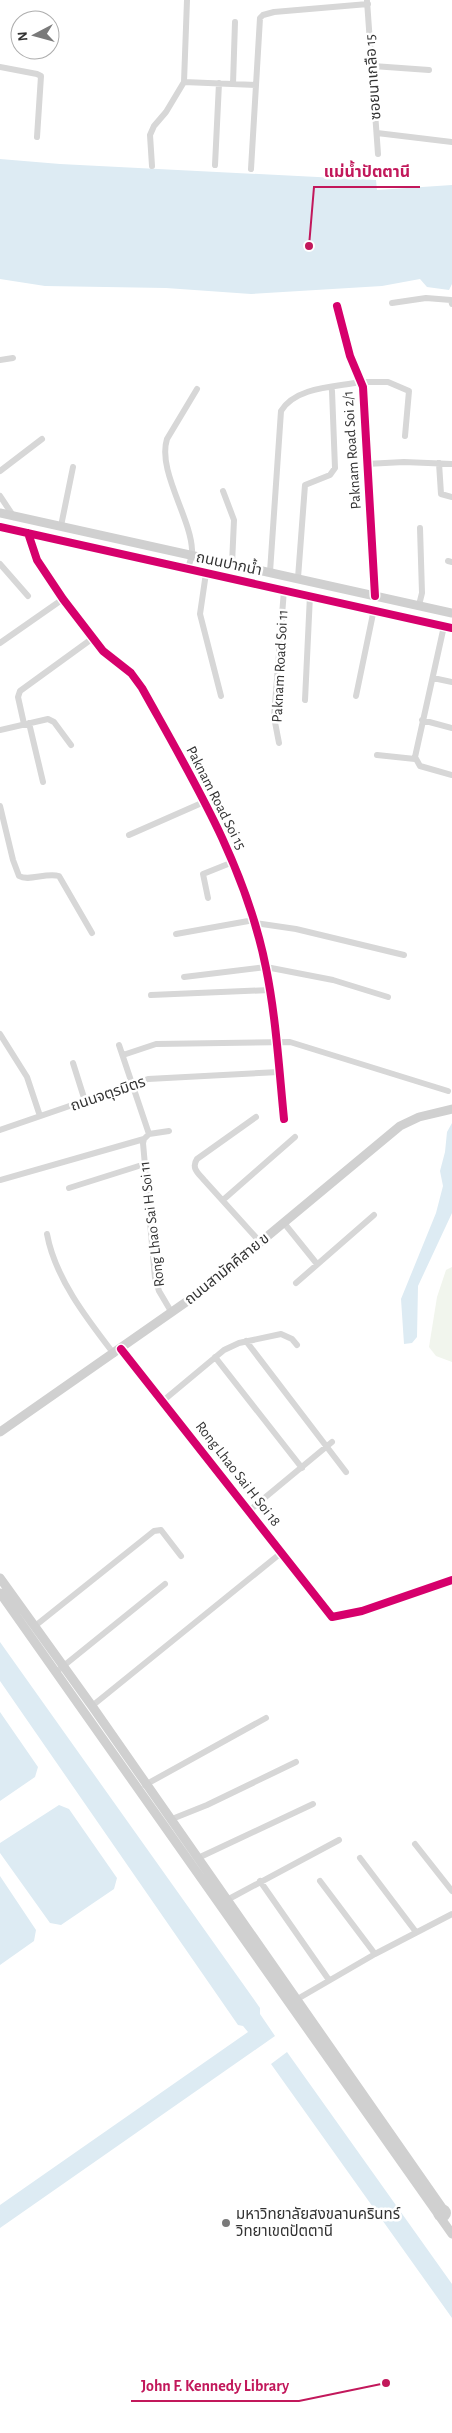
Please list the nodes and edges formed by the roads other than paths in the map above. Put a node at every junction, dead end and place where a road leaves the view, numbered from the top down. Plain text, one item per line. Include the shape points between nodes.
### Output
1 (187, 0) edge
2 (367, 2) edge
3 (235, 22) dead end
4 (373, 66) junction
5 (0, 67) edge
6 (429, 70) dead end
7 (184, 82) junction
8 (219, 83) junction
9 (233, 84) junction
10 (256, 85) junction
11 (377, 133) junction
12 (37, 137) dead end
13 (452, 142) edge
14 (378, 154) dead end
15 (215, 165) dead end
16 (152, 166) dead end
17 (250, 169) dead end
18 (452, 301) edge
19 (392, 304) dead end
20 (337, 306) dead end
21 (12, 358) dead end
22 (0, 360) edge
23 (358, 383) junction
24 (197, 389) dead end
25 (332, 392) dead end
26 (406, 436) dead end
27 (42, 439) dead end
28 (440, 463) junction
29 (366, 464) junction
30 (452, 464) edge
31 (73, 467) dead end
32 (0, 471) edge
33 (223, 491) dead end
34 (0, 496) edge
35 (452, 497) edge
36 (0, 513) edge
37 (14, 517) junction
38 (0, 526) edge
39 (61, 526) junction
40 (420, 528) dead end
41 (28, 532) junction
42 (192, 555) junction
43 (0, 564) edge
44 (232, 564) junction
45 (188, 569) junction
46 (258, 570) junction
47 (270, 572) junction
48 (206, 573) junction
49 (298, 578) junction
50 (256, 584) junction
51 (284, 590) junction
52 (310, 595) junction
53 (28, 596) dead end
54 (375, 596) junction
55 (63, 599) junction
56 (419, 605) junction
57 (374, 609) junction
58 (452, 613) edge
59 (448, 627) edge
60 (93, 638) junction
61 (0, 643) edge
62 (433, 678) junction
63 (452, 682) edge
64 (221, 696) dead end
65 (356, 696) dead end
66 (305, 700) dead end
67 (422, 720) junction
68 (26, 724) junction
69 (452, 728) edge
70 (0, 730) edge
71 (279, 743) dead end
72 (71, 745) dead end
73 (377, 755) dead end
74 (416, 759) junction
75 (452, 775) edge
76 (42, 782) dead end
77 (204, 802) junction
78 (0, 806) edge
79 (129, 835) dead end
80 (233, 862) junction
81 (208, 898) dead end
82 (254, 921) junction
83 (92, 933) dead end
84 (176, 934) dead end
85 (404, 954) dead end
86 (266, 967) junction
87 (184, 977) dead end
88 (270, 990) junction
89 (151, 995) dead end
90 (388, 997) dead end
91 (0, 1034) edge
92 (276, 1042) junction
93 (119, 1045) dead end
94 (123, 1055) junction
95 (73, 1063) dead end
96 (279, 1072) junction
97 (133, 1086) junction
98 (448, 1091) dead end
99 (85, 1101) junction
100 (451, 1109) edge
101 (40, 1116) junction
102 (256, 1117) dead end
103 (284, 1119) dead end
104 (0, 1130) edge
105 (169, 1131) dead end
106 (146, 1136) junction
107 (295, 1137) dead end
108 (145, 1164) junction
109 (0, 1180) edge
110 (69, 1188) dead end
111 (224, 1200) junction
112 (374, 1215) dead end
113 (284, 1223) junction
114 (47, 1234) dead end
115 (260, 1243) junction
116 (317, 1264) junction
117 (296, 1283) dead end
118 (172, 1313) junction
119 (246, 1341) junction
120 (297, 1346) dead end
121 (118, 1351) junction
122 (215, 1357) junction
123 (164, 1400) junction
124 (0, 1432) edge
125 (332, 1442) dead end
126 (327, 1447) junction
127 (302, 1468) junction
128 (346, 1472) dead end
129 (250, 1510) junction
130 (281, 1553) junction
131 (181, 1556) dead end
132 (0, 1578) edge
133 (452, 1580) edge
134 (165, 1584) dead end
135 (0, 1593) edge
136 (34, 1626) junction
137 (63, 1666) junction
138 (56, 1672) junction
139 (92, 1706) junction
140 (266, 1718) dead end
141 (296, 1762) dead end
142 (147, 1784) junction
143 (139, 1790) junction
144 (313, 1804) dead end
145 (172, 1819) junction
146 (339, 1840) dead end
147 (415, 1844) dead end
148 (198, 1858) junction
149 (360, 1858) dead end
150 (260, 1881) junction
151 (320, 1881) dead end
152 (452, 1891) edge
153 (227, 1900) junction
154 (452, 1914) edge
155 (416, 1932) junction
156 (375, 1954) junction
157 (329, 1980) junction
158 (293, 2002) junction
159 (444, 2215) edge
160 (452, 2234) edge

1 - 7 street
2 - 4 street, ซอยนาเกลือ 15
2 - 10 street via 263,15 259,23
3 - 9 street
4 - 6 street
4 - 11 street, ซอยนาเกลือ 15
5 - 12 street via 41,76
7 - 8 street
7 - 16 street via 150,135
8 - 9 street
8 - 15 street
9 - 10 street
10 - 17 street
11 - 13 street
11 - 14 street, ซอยนาเกลือ 15
18 - 19 street via 426,298
20 - 23 street, Paknam Road Soi 2/1
21 - 22 street
23 - 26 street via 388,382 409,391
23 - 29 street, Paknam Road Soi 2/1
23 - 47 street via 308,392 290,401 281,411
24 - 42 street via 167,439 165,452
25 - 49 street via 334,472 306,485
27 - 32 street
28 - 29 street
28 - 30 street
28 - 35 street via 441,494
29 - 54 street, Paknam Road Soi 2/1
31 - 39 street
33 - 44 street via 234,520
34 - 37 street
36 - 37 main road, ถนนปากน้ำ
37 - 39 main road, ถนนปากน้ำ
38 - 41 main road, ถนนปากน้ำ
39 - 42 main road, ถนนปากน้ำ
40 - 56 street via 422,593
41 - 45 main road, ถนนปากน้ำ
41 - 55 street, Paknam Road Soi 15 via 37,560
42 - 44 main road, ถนนปากน้ำ
42 - 45 street
43 - 53 street
44 - 46 main road, ถนนปากน้ำ
45 - 48 main road, ถนนปากน้ำ
46 - 47 main road, ถนนปากน้ำ
46 - 50 main road
47 - 49 main road, ถนนปากน้ำ
48 - 50 main road, ถนนปากน้ำ
48 - 64 street via 200,614
49 - 54 main road, ถนนปากน้ำ
50 - 51 main road, ถนนปากน้ำ
51 - 52 main road, ถนนปากน้ำ
51 - 71 street, Paknam Road Soi 11 via 274,717
52 - 57 main road, ถนนปากน้ำ
52 - 66 street
54 - 56 main road, ถนนปากน้ำ
55 - 60 street, Paknam Road Soi 15
55 - 61 street
56 - 58 main road, ถนนปากน้ำ
57 - 59 main road, ถนนปากน้ำ
57 - 65 street
59 - 62 street
60 - 68 street via 20,691 18,697
60 - 77 street, Paknam Road Soi 15 via 103,651 131,673 142,688
62 - 63 street
62 - 67 street
67 - 69 street
67 - 74 street
68 - 70 street
68 - 72 street via 51,720
68 - 76 street
73 - 74 street
74 - 75 street via 420,766
77 - 79 street
77 - 80 street, Paknam Road Soi 15
78 - 83 street via 17,873 24,878 48,874 60,876
80 - 81 street via 203,874
80 - 82 street, Paknam Road Soi 15
82 - 84 street
82 - 85 street
82 - 86 street, Paknam Road Soi 15
86 - 87 street
86 - 88 street, Paknam Road Soi 15
86 - 90 street via 333,980
88 - 89 street
88 - 92 street, Paknam Road Soi 15
91 - 101 street via 27,1077
92 - 94 street via 156,1044
92 - 96 street, Paknam Road Soi 15
92 - 98 street via 296,1042
93 - 94 street, Rong Lhao Sai H Soi 11
94 - 97 street, Rong Lhao Sai H Soi 11
95 - 99 street
96 - 97 street, ถนนจตุรมิตร via 148,1079
96 - 103 street, Paknam Road Soi 15
97 - 99 street, ถนนจตุรมิตร
97 - 106 street, Rong Lhao Sai H Soi 11
99 - 101 street, ถนนจตุรมิตร
100 - 113 main road, ถนนสามัคคีสาย ข via 419,1117 400,1126
101 - 104 street, ถนนจตุรมิตร
102 - 111 street via 195,1163 195,1170
105 - 106 street
106 - 108 street, Rong Lhao Sai H Soi 11
106 - 109 street
107 - 111 street
108 - 110 street
108 - 118 street, Rong Lhao Sai H Soi 11 via 155,1278
111 - 115 street
112 - 116 street
113 - 115 main road, ถนนสามัคคีสาย ข
113 - 116 street
114 - 121 street, Rong Lhao Sai H Soi 18 via 65,1280 87,1318
115 - 118 main road, ถนนสามัคคีสาย ข
116 - 117 street
118 - 121 main road, ถนนสามัคคีสาย ข
119 - 120 street via 281,1334 292,1339
119 - 122 street
119 - 126 street
121 - 123 street, Rong Lhao Sai H Soi 18
121 - 124 main road, ถนนสามัคคีสาย ข
122 - 123 street
122 - 127 street
123 - 129 street, Rong Lhao Sai H Soi 18
125 - 126 street
126 - 127 street
126 - 128 street
127 - 129 street
129 - 130 street, Rong Lhao Sai H Soi 18
130 - 133 street, Rong Lhao Sai H Soi 18 via 332,1617 362,1611
130 - 139 street
131 - 136 street via 161,1530 154,1531
132 - 136 main road
134 - 137 street
135 - 138 main road
136 - 137 main road
137 - 138 street
137 - 139 main road
138 - 143 main road
139 - 142 main road
140 - 142 street
141 - 145 street
142 - 143 street
142 - 145 main road
143 - 158 main road
144 - 148 street
145 - 148 main road
146 - 150 street
147 - 152 street
148 - 153 main road
149 - 155 street
150 - 153 street
150 - 157 street
151 - 156 street
153 - 158 main road
154 - 155 street
155 - 156 street
156 - 157 street
157 - 158 street
158 - 159 main road
159 - 160 main road

